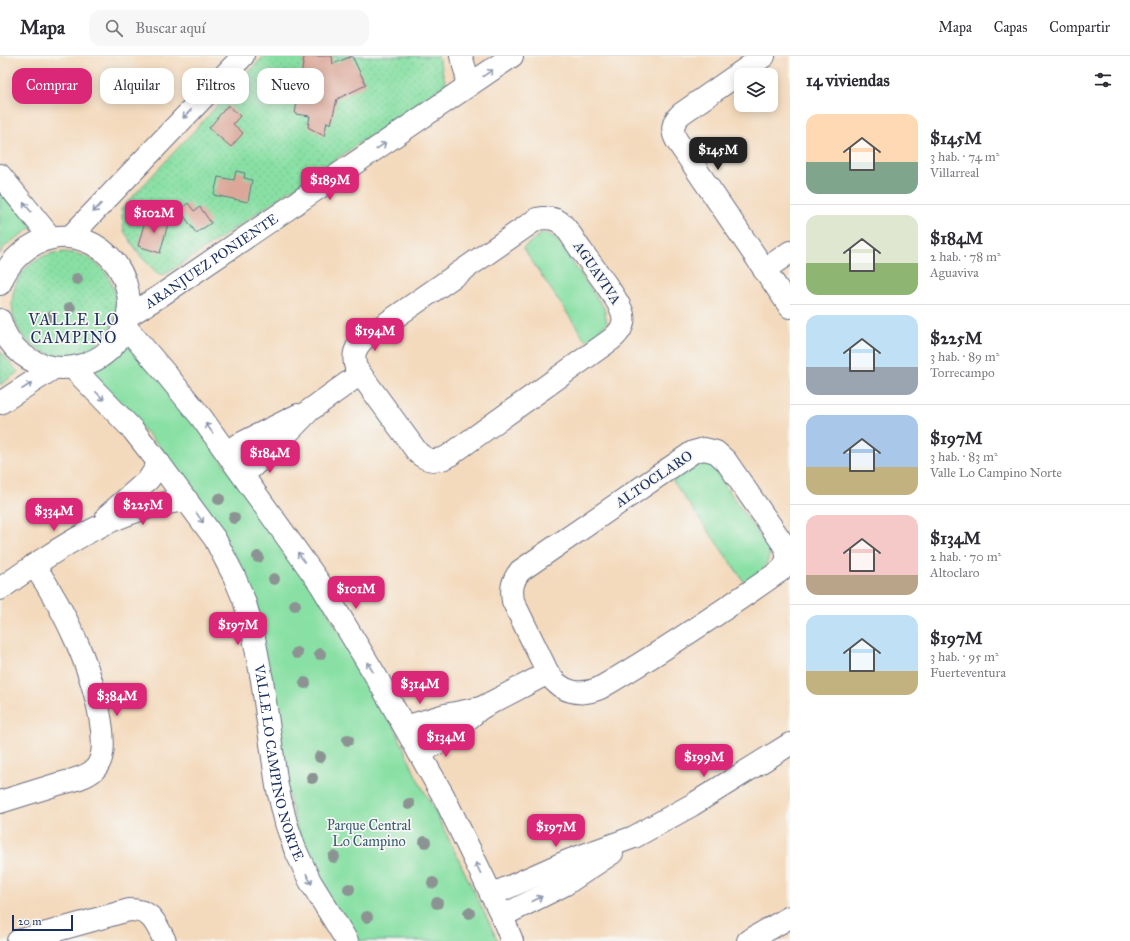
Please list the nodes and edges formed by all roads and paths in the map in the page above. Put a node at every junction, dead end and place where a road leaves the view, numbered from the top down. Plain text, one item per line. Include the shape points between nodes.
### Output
1 (243, 56) edge
2 (461, 56) edge
3 (512, 56) edge
4 (764, 56) edge
5 (466, 88) junction
6 (0, 175) edge
7 (61, 238) junction
8 (790, 252) edge
9 (764, 270) junction
10 (0, 284) edge
11 (790, 307) edge
12 (0, 320) edge
13 (126, 321) junction
14 (63, 368) junction
15 (360, 374) junction
16 (0, 403) edge
17 (310, 410) junction
18 (226, 451) junction
19 (159, 463) junction
20 (243, 475) junction
21 (187, 500) junction
22 (93, 528) junction
23 (34, 565) junction
24 (0, 589) edge
25 (548, 673) junction
26 (481, 708) junction
27 (405, 727) junction
28 (790, 744) edge
29 (420, 753) junction
30 (0, 802) edge
31 (634, 836) junction
32 (491, 895) junction
33 (502, 916) junction
34 (790, 917) edge
35 (18, 941) edge
36 (166, 941) edge
37 (347, 941) edge
38 (512, 941) edge
39 (748, 941) edge

1 -> 7 street
2 - 5 street
5 -> 3 street, ARANJUEZ PONIENTE
4 - 9 street via 681,114 674,122 673,132
13 -> 5 street, ARANJUEZ PONIENTE
7 -> 6 street
7 - 10 street via 38,242 25,249 14,258
7 - 13 street via 85,241 111,258 120,270 126,285 129,300
8 - 9 street
9 - 11 street
12 - 14 street via 8,339 17,350 41,365
13 - 14 street via 118,339 99,358 86,364
18 -> 13 street
16 -> 14 street
14 -> 19 street, VALLE LO CAMPINO NORTE via 133,430
15 - 15 street, AGUAVIVA via 356,368 354,354 365,338 531,223 544,218 557,220 563,224 622,311 621,329 612,339 442,459 430,460 418,453
15 - 17 street
17 - 18 street
17 - 20 street
18 - 20 street
19 - 21 street, VALLE LO CAMPINO NORTE
19 - 22 street via 145,483
27 -> 20 street via 321,585
21 - 22 street via 151,506
21 -> 37 street, VALLE LO CAMPINO NORTE via 215,539 244,600 262,680 277,786 286,823 310,881
22 - 23 street
23 - 24 street
23 - 30 street via 67,621 91,680 101,723 102,759 87,775
25 - 25 street, ALTOCLARO via 567,690 583,693 600,688 665,650 785,566 787,552 784,545 726,460 716,452 704,449 693,452 520,571 515,577 512,585 513,601
25 - 26 street
26 - 27 street via 445,714
26 - 29 street via 453,732
27 - 29 street
28 - 31 street via 692,805
32 -> 29 street
31 - 32 street via 570,860
33 -> 31 street via 564,885
32 - 33 street
33 - 38 street
34 - 39 street
35 - 36 street via 129,910 138,910 150,916

